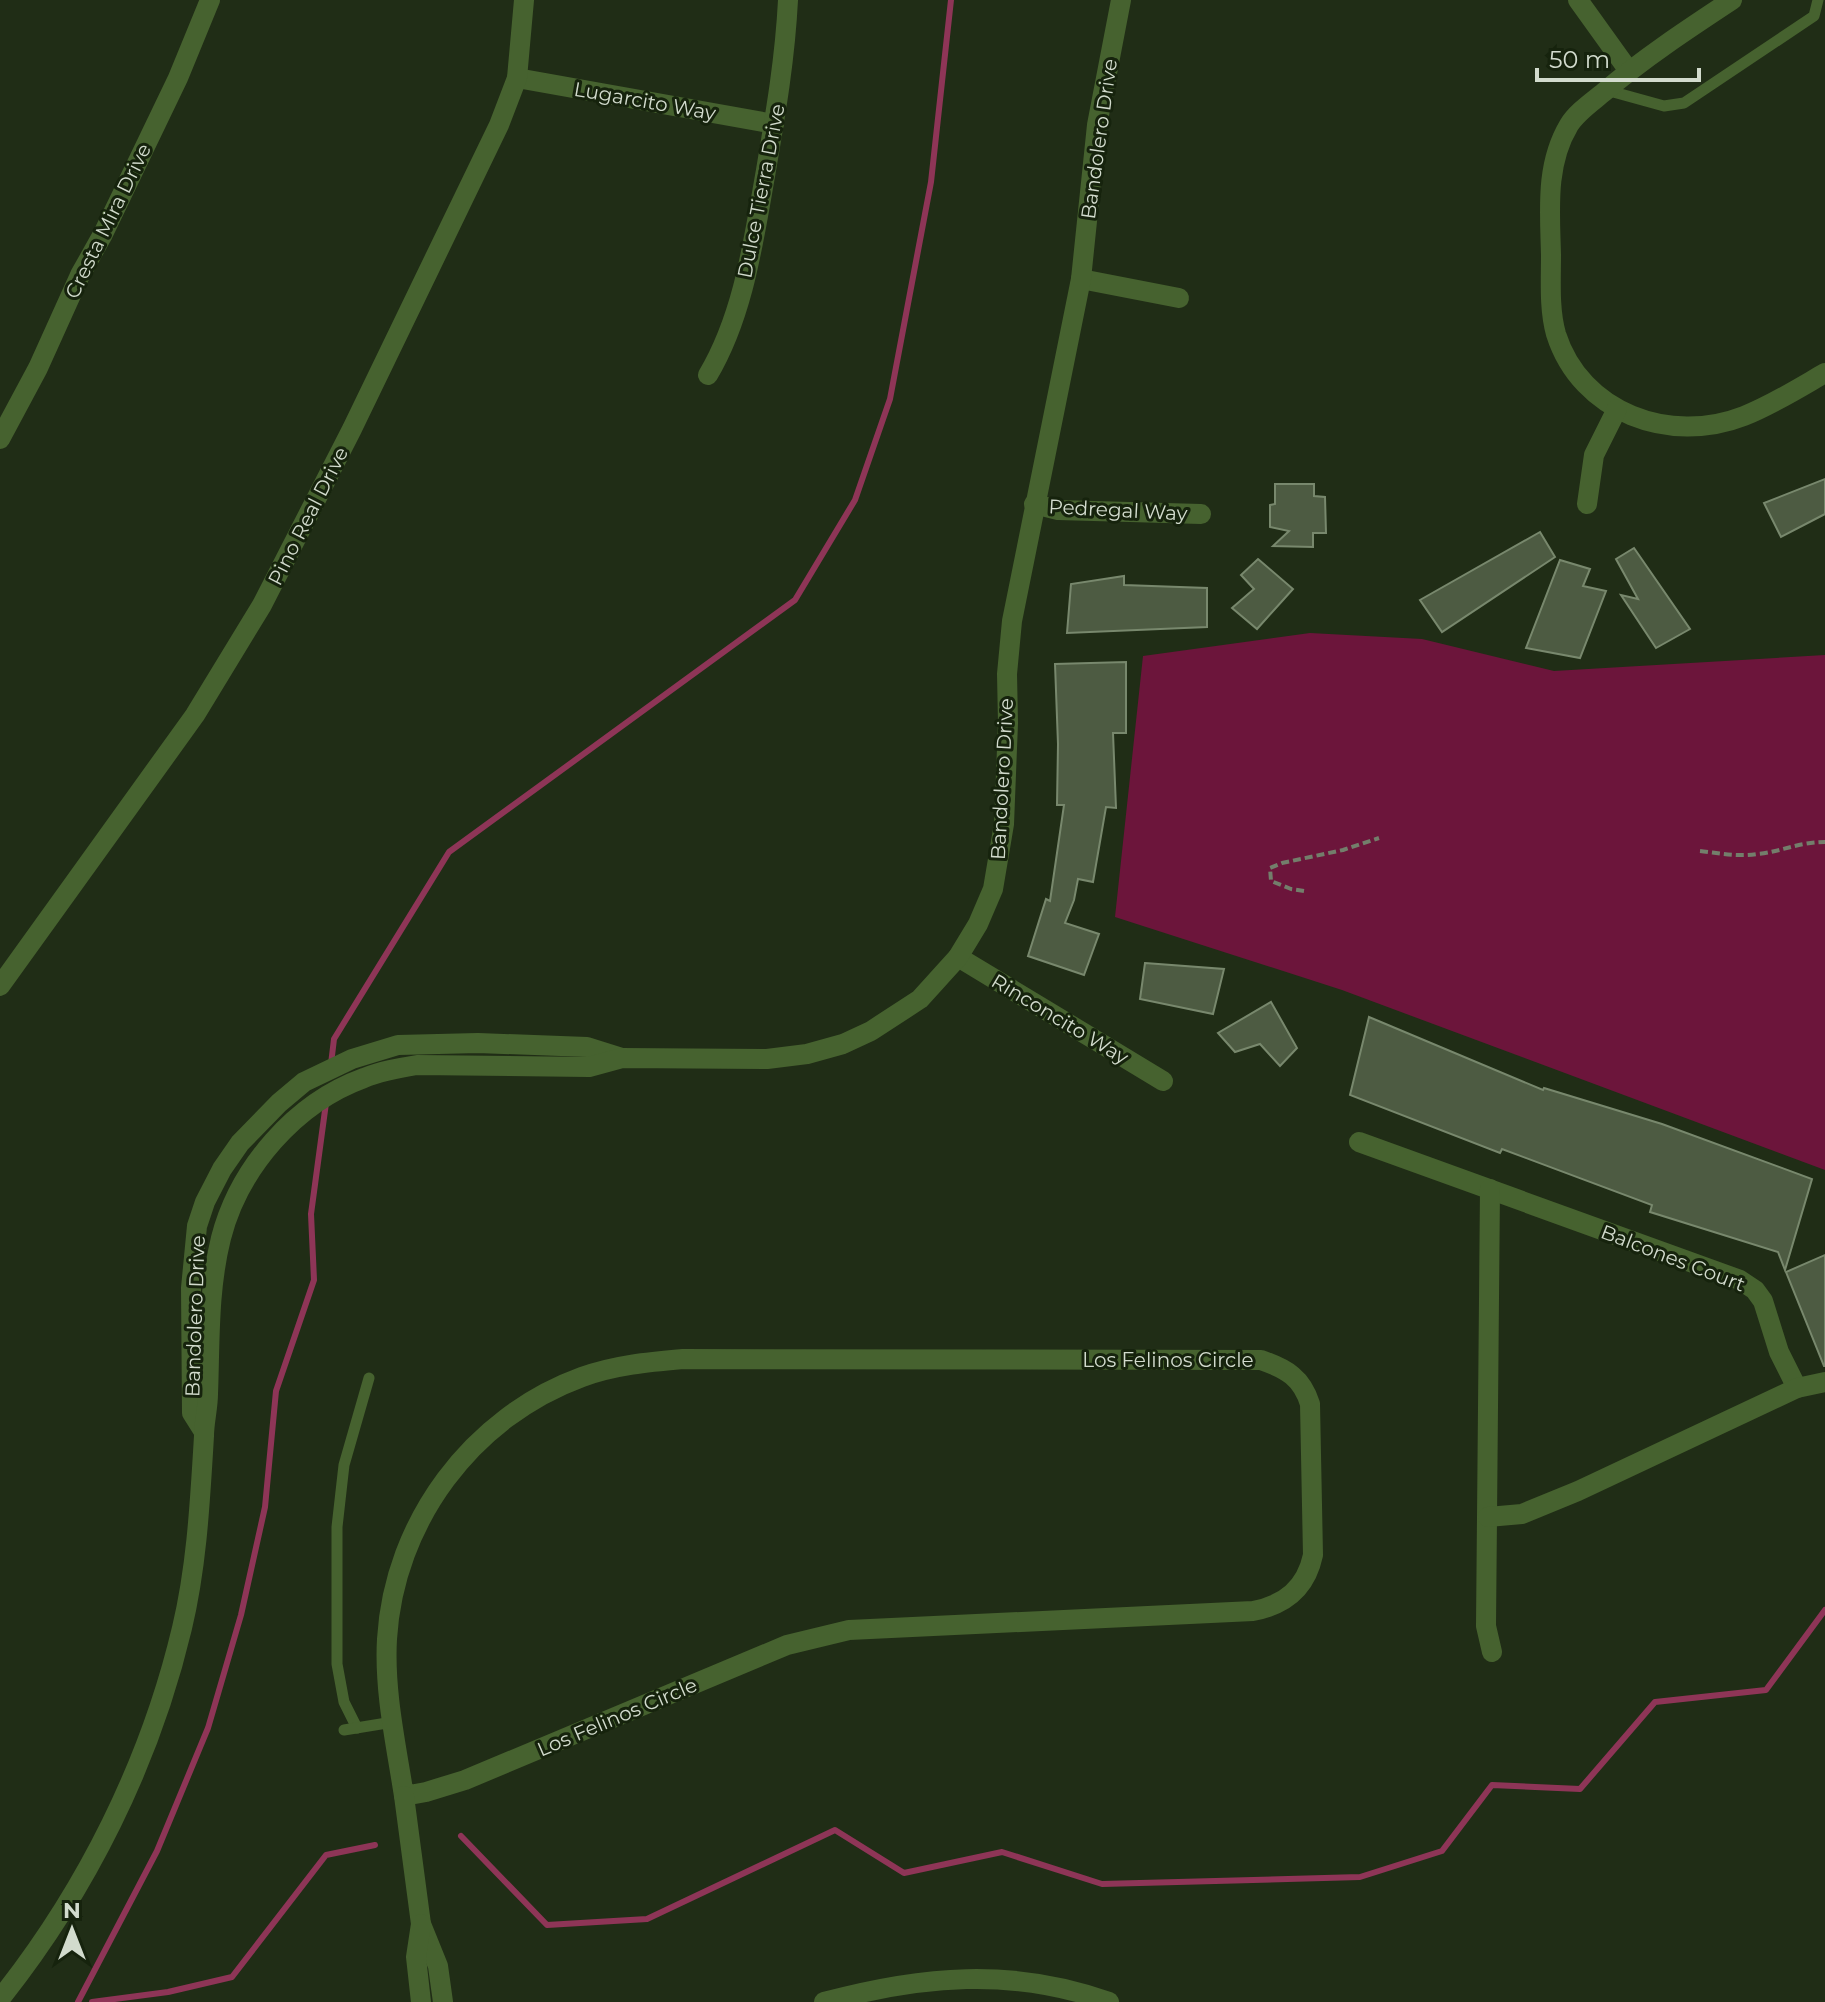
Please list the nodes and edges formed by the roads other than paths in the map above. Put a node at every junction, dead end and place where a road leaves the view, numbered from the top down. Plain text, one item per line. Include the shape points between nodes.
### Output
1 (210, 0) edge
2 (524, 0) edge
3 (788, 0) edge
4 (1121, 0) edge
5 (1578, 0) edge
6 (1732, 0) edge
7 (1818, 0) edge
8 (1629, 71) junction
9 (517, 78) junction
10 (1606, 90) junction
11 (774, 124) junction
12 (1081, 279) junction
13 (1179, 298) dead end
14 (1825, 373) edge
15 (708, 375) dead end
16 (1617, 409) junction
17 (0, 439) edge
18 (1034, 504) junction
19 (1587, 504) dead end
20 (1201, 514) dead end
21 (958, 957) junction
22 (0, 986) edge
23 (622, 1058) junction
24 (1163, 1081) dead end
25 (1359, 1142) dead end
26 (1490, 1189) junction
27 (369, 1378) dead end
28 (1825, 1382) edge
29 (1797, 1388) junction
30 (204, 1432) junction
31 (1488, 1517) junction
32 (1492, 1652) dead end
33 (393, 1722) junction
34 (357, 1728) junction
35 (344, 1730) dead end
36 (404, 1796) junction
37 (421, 1924) junction
38 (0, 1999) edge
39 (1086, 1999) edge
40 (421, 2002) edge
41 (443, 2002) edge
42 (824, 2002) edge
43 (1109, 2002) edge

1 - 17 street, Cresta Mira Drive via 178,78
2 - 9 street, Pino Real Drive
3 - 11 street, Dulce Tierra Drive
4 - 12 street, Bandolero Drive via 1097,125
5 - 8 street
6 - 8 street
7 - 10 lane via 1814,16 1684,103 1664,106
8 - 10 street
9 - 11 street, Lugarcito Way
9 - 22 street, Pino Real Drive via 486,154 262,605 195,715
10 - 16 street via 1571,122 1552,169 1551,309 1565,355 1580,377
11 - 15 street, Dulce Tierra Drive via 736,317
12 - 13 street
12 - 18 street, Bandolero Drive
14 - 16 street via 1743,416 1703,425 1657,425
16 - 19 street via 1594,455
18 - 20 street, Pedregal Way via 1058,510
18 - 21 street, Bandolero Drive via 1010,634 998,866 978,924
21 - 23 street, Bandolero Drive via 920,999 843,1044 767,1059
21 - 24 street, Rinconcito Way
23 - 30 street, Bandolero Drive via 589,1067 417,1065 363,1078 298,1118 249,1172 228,1216 208,1331
23 - 30 street, Bandolero Drive via 587,1047 398,1045 304,1082 279,1103 222,1169 197,1226 191,1288 192,1413
25 - 26 street, Balcones Court
26 - 29 street, Balcones Court via 1740,1280 1763,1301
26 - 31 street
27 - 34 lane via 344,1465 337,1527 337,1664 344,1702
28 - 29 street
29 - 31 street via 1578,1491 1522,1514
30 - 38 street, Bandolero Drive via 200,1522 182,1626 146,1744 101,1846 58,1920
31 - 32 street via 1486,1626
33 - 34 lane
33 - 36 street, Los Felinos Circle
33 - 36 street, Los Felinos Circle via 387,1664 390,1606 415,1528 460,1459 487,1433 559,1386 584,1376 629,1364 683,1359 1261,1360 1291,1373 1306,1390 1313,1555 1309,1573 1277,1605 1253,1611 826,1634 787,1645 465,1780
34 - 35 lane
36 - 37 street, Los Felinos Circle
37 - 40 street via 416,1957
37 - 41 street, Los Felinos Circle via 438,1966
39 - 42 street via 1057,1987 961,1978 881,1987
39 - 43 street

